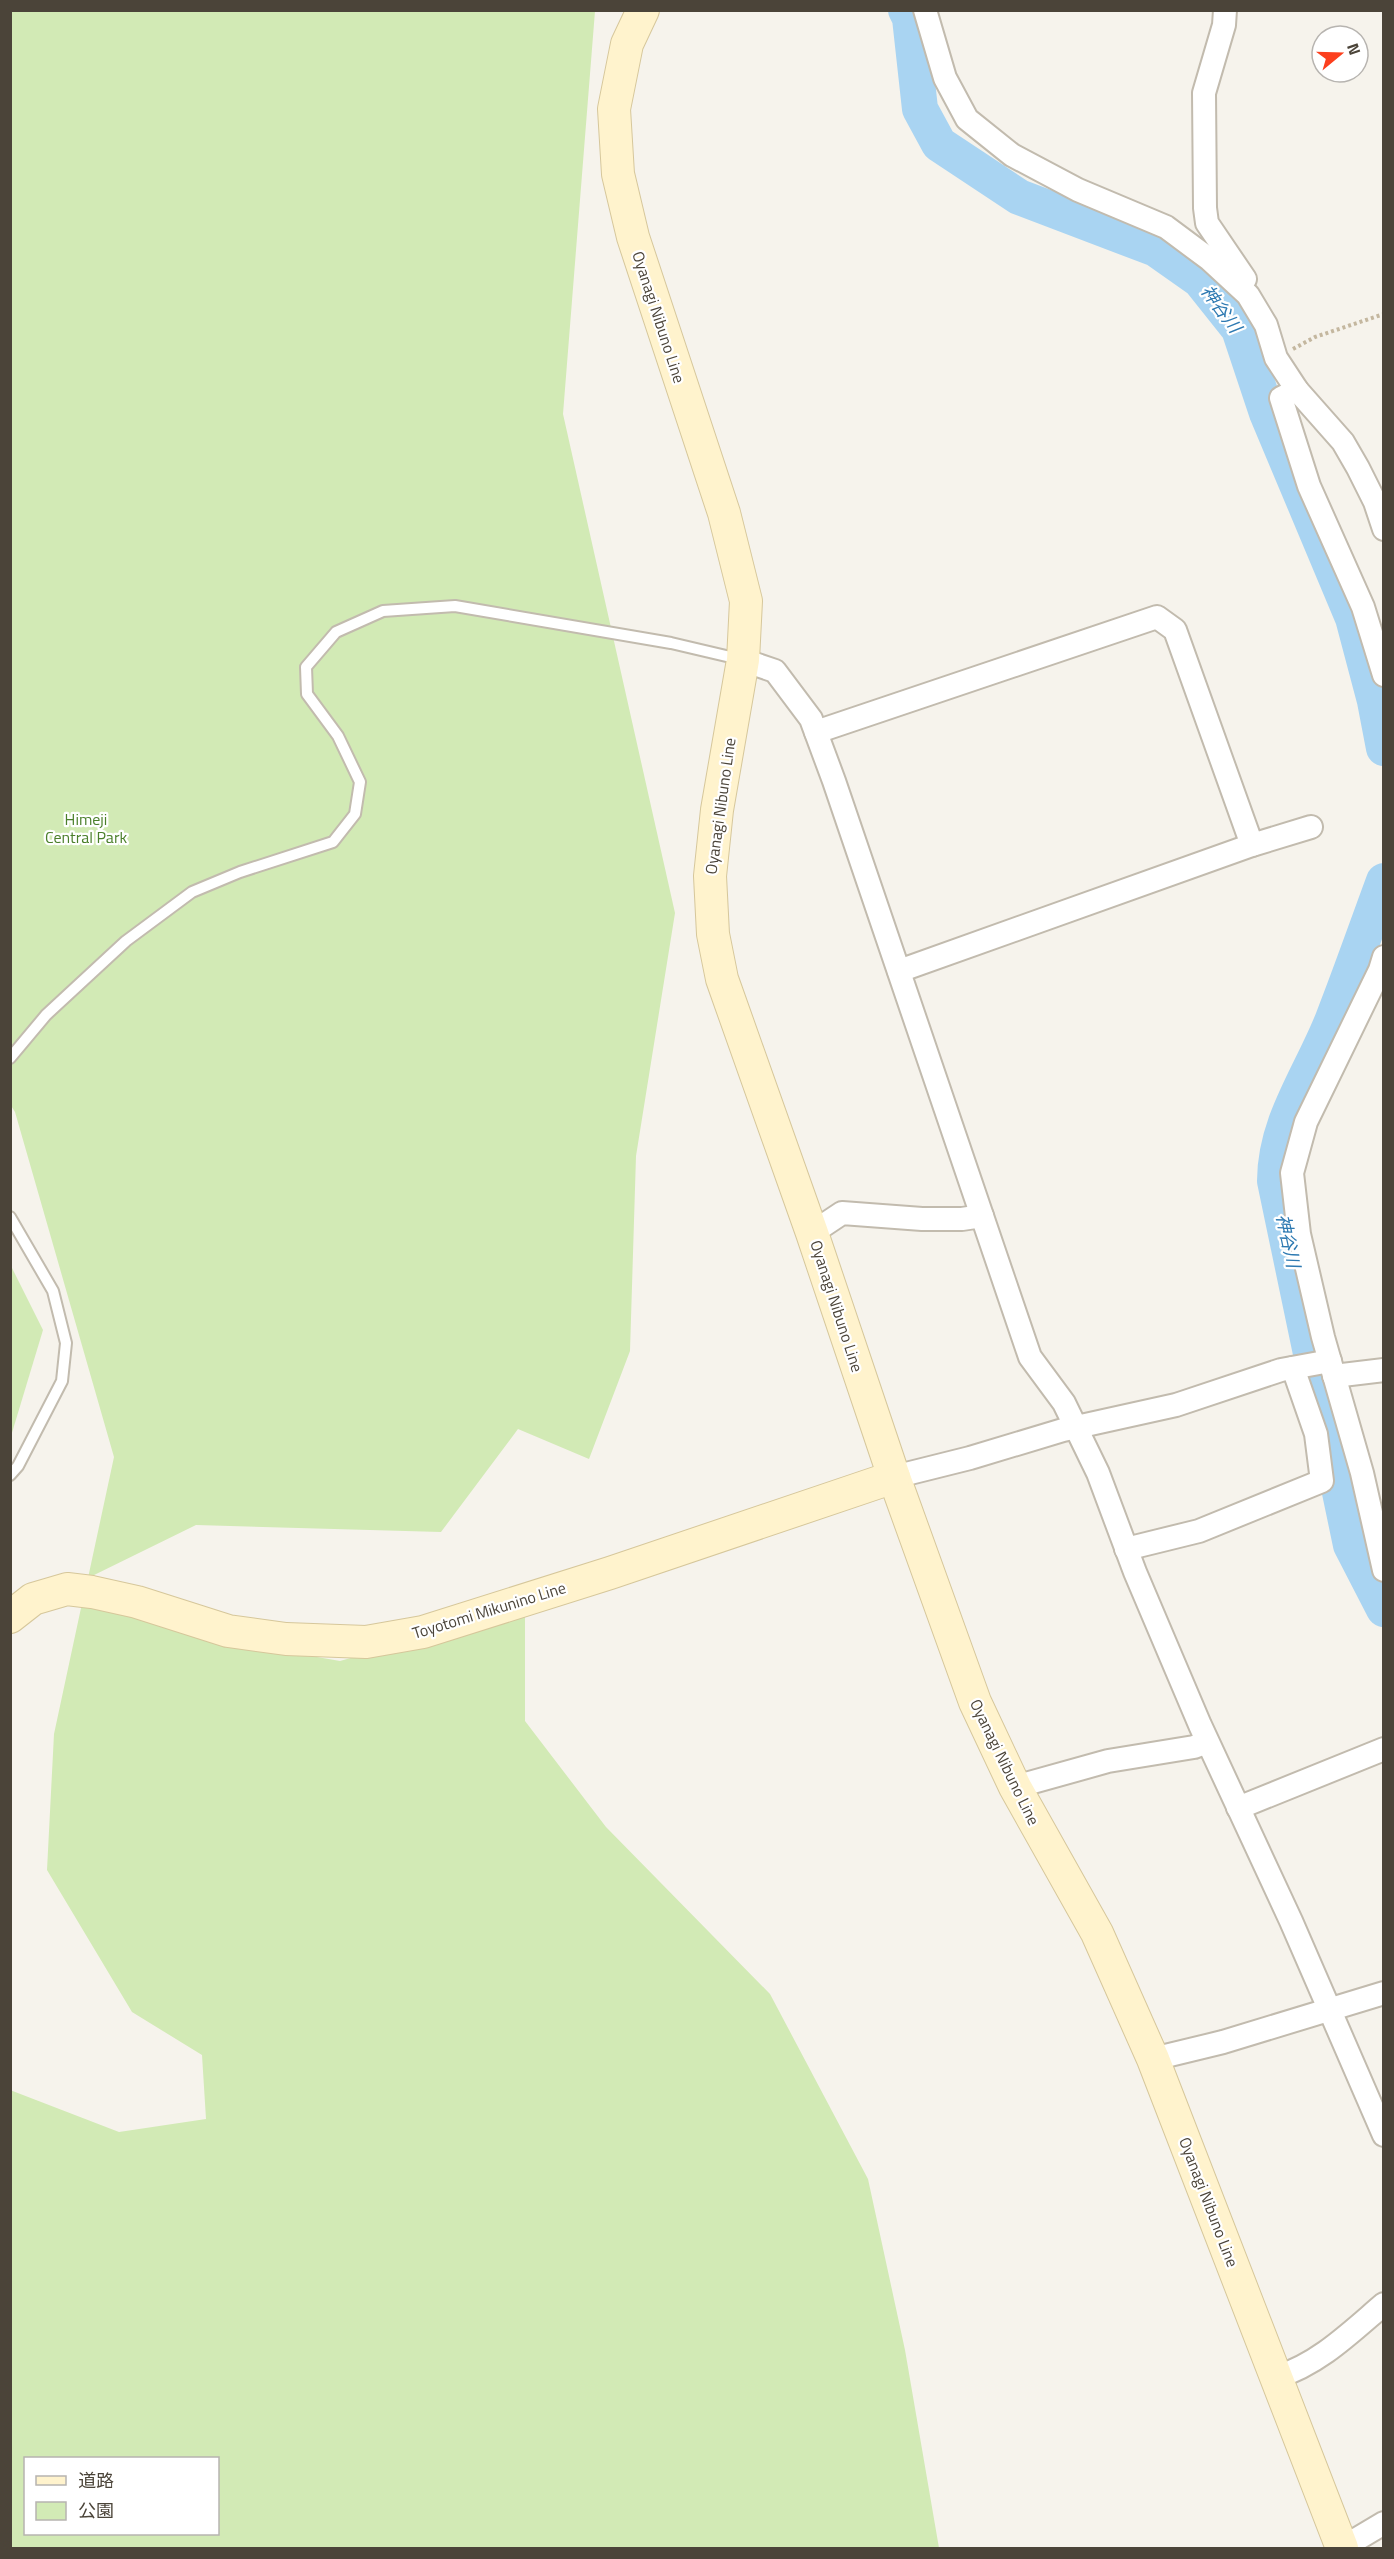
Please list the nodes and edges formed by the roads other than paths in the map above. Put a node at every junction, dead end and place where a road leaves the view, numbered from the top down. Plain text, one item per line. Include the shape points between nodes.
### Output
1 (643, 10) edge
2 (925, 10) edge
3 (1226, 10) edge
4 (1207, 224) junction
5 (1174, 233) junction
6 (1241, 289) junction
7 (1297, 390) junction
8 (1383, 529) edge
9 (743, 660) junction
10 (1383, 675) edge
11 (816, 732) junction
12 (1311, 827) dead end
13 (1252, 845) junction
14 (1383, 957) edge
15 (899, 971) junction
16 (10, 1058) edge
17 (10, 1216) edge
18 (982, 1216) junction
19 (812, 1233) junction
20 (1329, 1366) junction
21 (1296, 1368) junction
22 (1383, 1370) edge
23 (1075, 1427) junction
24 (10, 1475) edge
25 (894, 1477) junction
26 (1126, 1549) junction
27 (1383, 1570) edge
28 (10, 1617) edge
29 (1207, 1742) junction
30 (1383, 1749) edge
31 (1015, 1787) junction
32 (1238, 1808) junction
33 (1383, 1993) edge
34 (1330, 2011) junction
35 (1153, 2059) junction
36 (1383, 2135) edge
37 (1383, 2304) edge
38 (1277, 2377) junction
39 (1383, 2523) edge
40 (1342, 2548) edge

1 - 9 main road, Oyanagi Nibuno Line via 627,44 614,109 618,174 633,237 724,513 746,601
2 - 5 street via 945,78 966,119 1012,155
3 - 4 street via 1204,93
4 - 5 street
4 - 6 street via 1246,282
5 - 6 street
6 - 7 street via 1266,325 1276,358
7 - 8 street via 1342,442 1375,502
7 - 10 street via 1281,398 1309,486 1363,607
9 - 11 street via 775,671 811,719
9 - 16 lane via 455,606 383,611 336,632 306,668 307,694 338,736 360,782 355,814 333,842 192,892 126,941 46,1015
9 - 19 main road, Oyanagi Nibuno Line via 717,810 710,876 713,934 722,979
11 - 13 street via 1157,617 1175,630
11 - 15 street
12 - 13 street
13 - 15 street
14 - 20 street via 1306,1122 1292,1173 1299,1234
15 - 18 street
17 - 24 lane via 53,1291 66,1343 62,1381
18 - 19 street via 932,1219 842,1213
18 - 23 street via 1030,1357 1064,1403
19 - 25 main road, Oyanagi Nibuno Line
20 - 21 street
20 - 22 street
20 - 27 street via 1362,1473
21 - 23 street via 1176,1405
21 - 26 street via 1316,1434 1322,1480 1199,1531
23 - 25 street
23 - 26 street via 1098,1473
25 - 28 main road, Toyotomi Mikunino Line via 423,1632 366,1642 286,1639 228,1631 137,1602 67,1589 33,1599
25 - 31 main road, Oyanagi Nibuno Line via 975,1702
26 - 29 street
29 - 31 street via 1108,1761
29 - 32 street
30 - 32 street
31 - 35 main road, Oyanagi Nibuno Line via 1097,1933
32 - 34 street
33 - 34 street
34 - 35 street
34 - 36 street
35 - 38 main road, Oyanagi Nibuno Line
37 - 38 street via 1331,2349 1296,2371
38 - 40 main road, Oyanagi Nibuno Line
39 - 40 street

